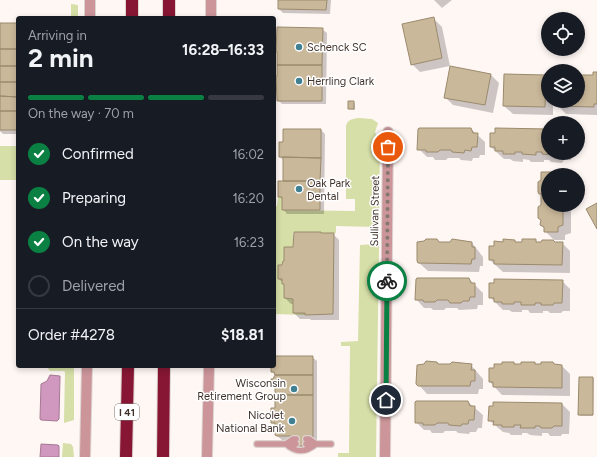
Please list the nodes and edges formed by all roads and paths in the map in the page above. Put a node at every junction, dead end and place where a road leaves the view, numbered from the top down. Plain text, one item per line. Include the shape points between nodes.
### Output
1 (90, 0) edge
2 (132, 0) edge
3 (169, 0) edge
4 (211, 0) edge
5 (90, 16) edge
6 (132, 16) edge
7 (169, 16) edge
8 (211, 16) edge
9 (388, 132) dead end
10 (87, 368) edge
11 (128, 368) edge
12 (164, 368) edge
13 (209, 368) edge
14 (296, 442) dead end
15 (306, 442) dead end
16 (257, 444) dead end
17 (286, 444) junction
18 (316, 444) junction
19 (331, 444) dead end
20 (85, 457) edge
21 (126, 457) edge
22 (162, 457) edge
23 (207, 457) edge
24 (385, 457) edge

1 - 5 street
2 - 6 highway
3 - 7 highway
4 - 8 street
9 - 24 street, Sullivan Street
10 - 20 street
11 - 21 highway, I 41
12 - 22 highway
13 - 23 street
14 - 17 lane
15 - 18 lane
16 - 17 lane
17 - 18 lane via 293,450 308,450
18 - 19 lane

